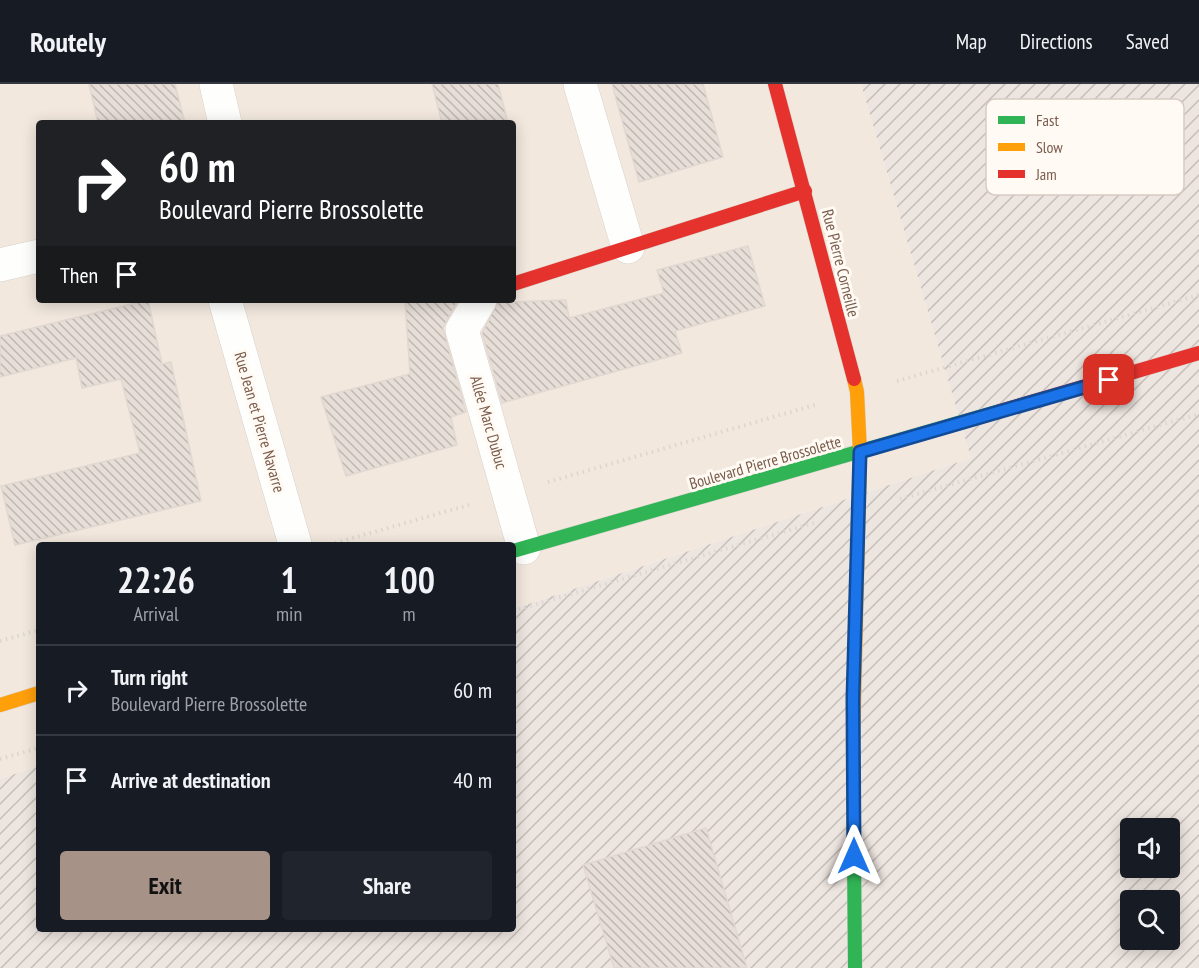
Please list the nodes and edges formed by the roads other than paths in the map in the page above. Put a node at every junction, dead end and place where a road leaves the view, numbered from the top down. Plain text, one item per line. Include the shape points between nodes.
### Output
1 (216, 84) edge
2 (580, 84) edge
3 (775, 84) edge
4 (224, 120) edge
5 (805, 191) junction
6 (628, 247) junction
7 (36, 257) edge
8 (0, 265) edge
9 (516, 283) edge
10 (226, 303) edge
11 (478, 303) edge
12 (1199, 354) edge
13 (860, 452) junction
14 (294, 542) edge
15 (518, 549) edge
16 (36, 694) edge
17 (0, 705) edge
18 (855, 968) edge

1 - 4 street
2 - 6 street
3 - 5 street, Rue Pierre Corneille
5 - 6 street
5 - 13 street, Rue Pierre Corneille via 857,392
6 - 9 street
7 - 8 street
10 - 14 street, Rue Jean et Pierre Navarre
11 - 15 street, Allée Marc Dubuc via 462,330 509,494
12 - 13 street, Boulevard Pierre Brossolette
13 - 15 street, Boulevard Pierre Brossolette
13 - 18 street, Rue Pierre Corneille via 853,698
16 - 17 street

